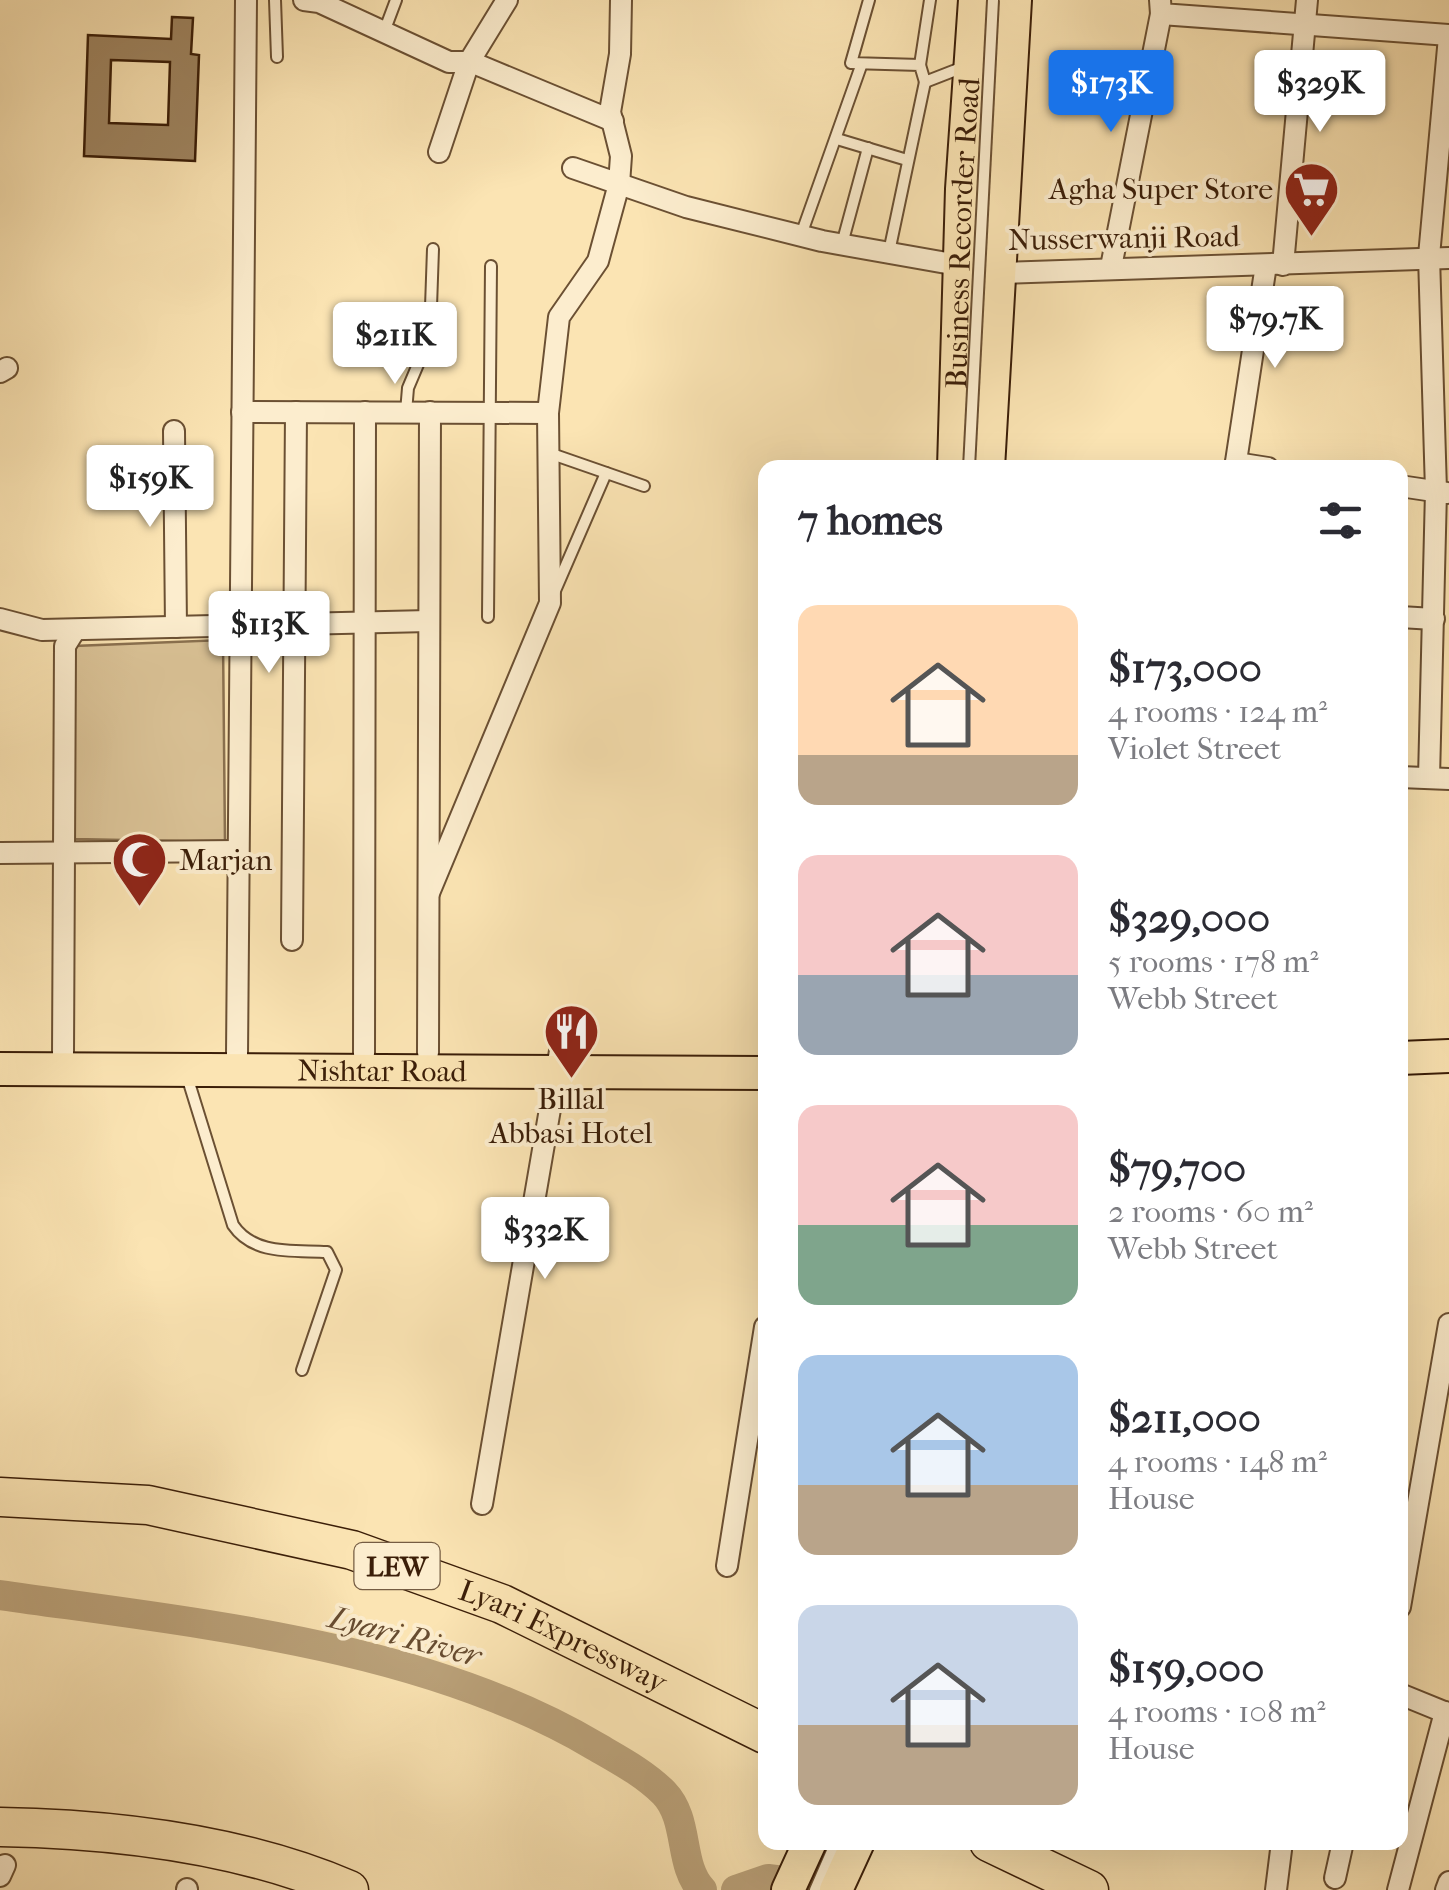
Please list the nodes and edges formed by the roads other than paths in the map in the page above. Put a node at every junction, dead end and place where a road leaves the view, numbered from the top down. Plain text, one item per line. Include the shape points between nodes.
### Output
1 (246, 0) edge
2 (276, 0) edge
3 (304, 0) edge
4 (396, 0) edge
5 (507, 0) edge
6 (621, 0) edge
7 (869, 0) edge
8 (930, 0) edge
9 (975, 0) edge
10 (993, 0) edge
11 (1016, 0) edge
12 (1160, 7) edge
13 (1306, 10) edge
14 (384, 32) junction
15 (1449, 36) edge
16 (276, 57) dead end
17 (469, 62) junction
18 (920, 65) junction
19 (861, 66) junction
20 (961, 68) dead end
21 (925, 82) junction
22 (612, 121) junction
23 (837, 139) junction
24 (868, 148) junction
25 (439, 152) dead end
26 (907, 160) junction
27 (573, 168) dead end
28 (619, 184) junction
29 (801, 236) junction
30 (842, 244) junction
31 (433, 250) dead end
32 (890, 252) junction
33 (1439, 257) edge
34 (961, 263) junction
35 (1274, 265) junction
36 (491, 266) dead end
37 (1111, 267) junction
38 (1003, 272) junction
39 (242, 412) junction
40 (296, 412) junction
41 (365, 412) junction
42 (406, 412) junction
43 (430, 412) junction
44 (492, 412) junction
45 (548, 413) junction
46 (174, 431) dead end
47 (548, 453) junction
48 (954, 460) edge
49 (968, 460) edge
50 (989, 460) edge
51 (1237, 460) edge
52 (606, 473) junction
53 (644, 486) dead end
54 (1408, 487) edge
55 (1442, 492) edge
56 (550, 603) junction
57 (488, 617) dead end
58 (1408, 617) edge
59 (0, 618) edge
60 (1434, 619) junction
61 (430, 621) junction
62 (364, 622) junction
63 (294, 625) junction
64 (240, 626) junction
65 (176, 628) junction
66 (75, 630) junction
67 (1408, 778) edge
68 (1439, 778) edge
69 (238, 851) junction
70 (0, 852) edge
71 (65, 852) junction
72 (428, 893) junction
73 (292, 940) dead end
74 (1449, 1038) edge
75 (1408, 1040) edge
76 (758, 1052) edge
77 (0, 1054) edge
78 (63, 1054) junction
79 (364, 1054) junction
80 (428, 1054) junction
81 (237, 1055) junction
82 (1449, 1056) edge
83 (1408, 1058) edge
84 (558, 1061) junction
85 (184, 1066) junction
86 (0, 1069) edge
87 (758, 1073) edge
88 (1449, 1324) edge
89 (302, 1370) dead end
90 (758, 1371) edge
91 (1444, 1382) edge
92 (0, 1497) edge
93 (482, 1504) dead end
94 (727, 1566) dead end
95 (1408, 1566) edge
96 (1408, 1697) edge
97 (1447, 1713) edge
98 (758, 1731) edge
99 (0, 1827) edge
100 (806, 1850) edge
101 (832, 1850) edge
102 (854, 1850) edge
103 (1006, 1850) edge
104 (1281, 1850) edge
105 (1341, 1850) edge
106 (1335, 1878) dead end
107 (1449, 1882) edge
108 (349, 1890) edge
109 (788, 1890) edge
110 (814, 1890) edge
111 (836, 1890) edge
112 (1089, 1890) edge
113 (1276, 1890) edge
114 (1398, 1890) edge
115 (1446, 1890) edge

1 - 39 street
2 - 16 lane
3 - 14 street
4 - 14 lane
5 - 17 street
6 - 22 street
7 - 19 lane via 851,63
8 - 18 lane
9 - 34 main road, Business Recorder Road
10 - 49 lane, bridge
11 - 38 main road, Business Recorder Road
12 - 13 street
12 - 37 street
13 - 15 street
13 - 35 street
14 - 17 street via 449,62
15 - 33 street
17 - 22 street
17 - 25 street
18 - 19 lane
18 - 21 lane
19 - 23 lane
20 - 21 lane
21 - 26 lane
22 - 28 street via 621,156
23 - 24 lane
23 - 29 lane
24 - 26 lane
24 - 30 lane
26 - 32 lane
27 - 28 street, Nusserwanji Road
28 - 29 street, Nusserwanji Road
28 - 45 street via 598,261 560,318
29 - 30 street, Nusserwanji Road
30 - 32 street, Nusserwanji Road
31 - 42 lane via 430,336 408,388
32 - 34 street, Nusserwanji Road
33 - 35 street, Nusserwanji Road
33 - 55 street
34 - 38 street, Nusserwanji Road
34 - 48 main road, Business Recorder Road
35 - 37 street, Nusserwanji Road
35 - 51 street
36 - 44 lane
37 - 38 street, Nusserwanji Road
38 - 50 main road, Business Recorder Road
39 - 40 street
39 - 64 street
40 - 41 street
40 - 63 street
41 - 42 street
41 - 62 street
42 - 43 street
43 - 44 street
43 - 61 street
44 - 45 street
44 - 57 lane
45 - 47 street
46 - 65 street
47 - 52 lane
47 - 56 street
52 - 53 lane
52 - 56 lane
54 - 55 street
55 - 60 street
56 - 72 street
58 - 60 street
59 - 66 street via 42,630
60 - 68 street
61 - 62 street
61 - 72 street
62 - 63 street
62 - 79 street
63 - 64 street
63 - 73 street
64 - 65 street
64 - 69 street
65 - 66 street
66 - 71 street via 65,646
67 - 68 street
69 - 71 street
69 - 81 street
70 - 71 street
71 - 78 street
72 - 80 street
74 - 75 main road
76 - 84 main road, Nishtar Road
77 - 78 main road, Nishtar Road
78 - 81 main road, Nishtar Road
79 - 80 main road, Nishtar Road
79 - 81 main road, Nishtar Road
80 - 84 main road, Nishtar Road
82 - 83 main road
84 - 85 main road, Nishtar Road
84 - 87 main road, Nishtar Road
84 - 93 street
85 - 86 main road, Nishtar Road
85 - 89 lane via 241,1236 260,1248 334,1257 336,1270
88 - 91 street
90 - 94 street
91 - 95 street
92 - 98 highway, Lyari Expressway / LEW via 148,1505 352,1550 502,1604
96 - 97 street
97 - 114 street
99 - 108 highway via 219,1850
100 - 109 main road
101 - 110 lane
102 - 111 main road
103 - 112 highway
104 - 113 street
105 - 106 street
107 - 115 street

